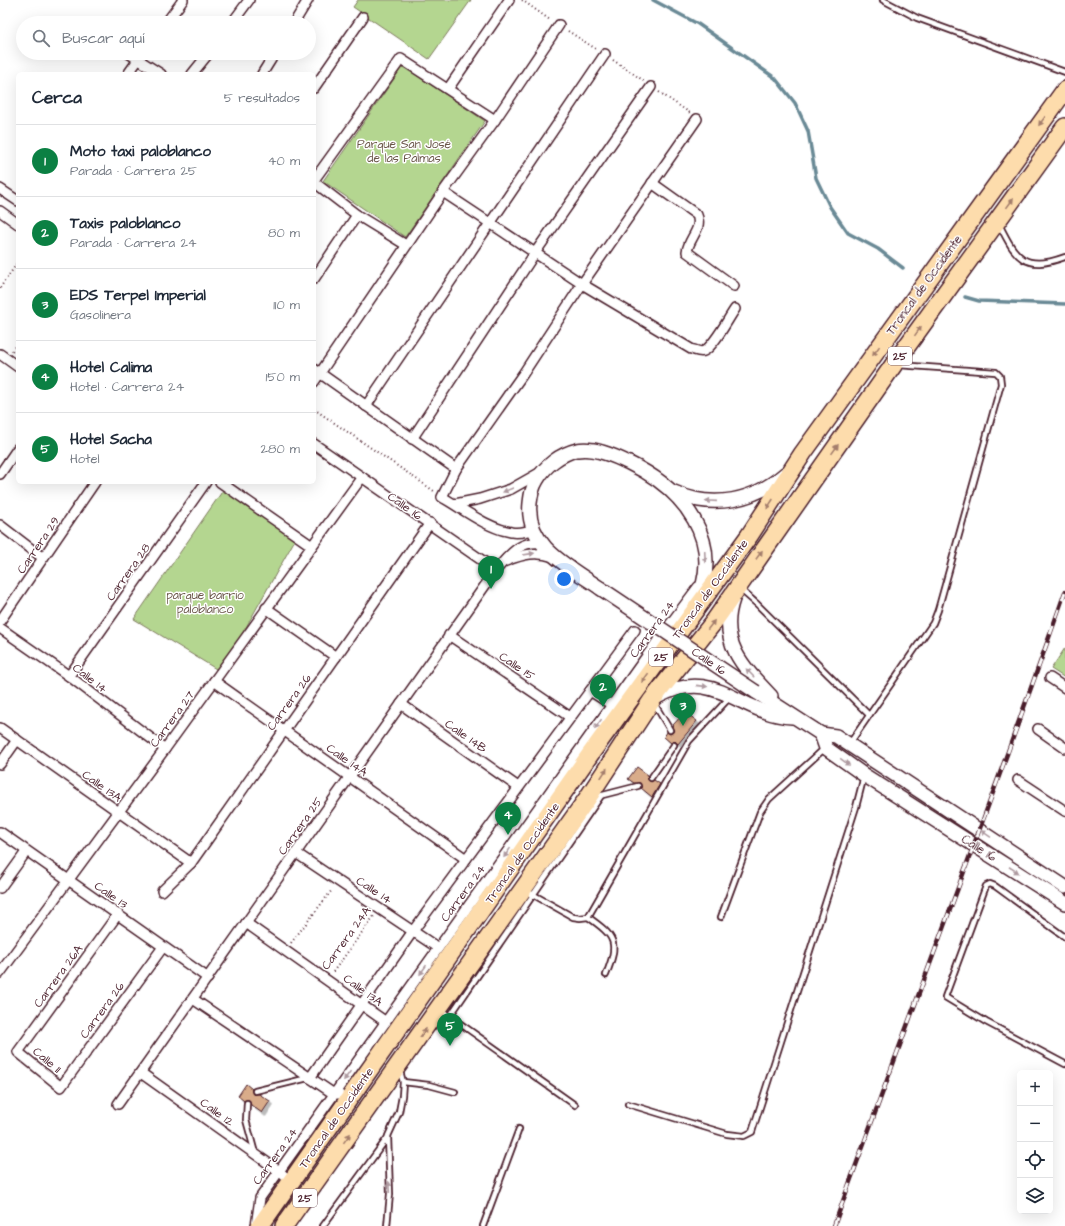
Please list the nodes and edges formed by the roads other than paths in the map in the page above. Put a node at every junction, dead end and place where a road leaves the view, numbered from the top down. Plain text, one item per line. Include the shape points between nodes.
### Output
1 (183, 0) edge
2 (249, 0) edge
3 (308, 0) edge
4 (509, 0) edge
5 (883, 0) edge
6 (171, 16) edge
7 (237, 16) edge
8 (298, 16) edge
9 (363, 17) dead end
10 (558, 25) road end
11 (605, 54) road end
12 (137, 60) edge
13 (145, 60) edge
14 (203, 60) edge
15 (271, 60) edge
16 (129, 72) edge
17 (159, 72) edge
18 (194, 72) edge
19 (263, 72) edge
20 (1065, 72) edge
21 (316, 85) edge
22 (651, 86) road end
23 (448, 89) junction
24 (1065, 90) edge
25 (697, 119) road end
26 (495, 120) junction
27 (1065, 126) edge
28 (316, 178) edge
29 (316, 183) edge
30 (652, 183) junction
31 (0, 189) edge
32 (443, 192) junction
33 (16, 200) edge
34 (0, 211) edge
35 (357, 214) junction
36 (998, 220) junction
37 (16, 223) edge
38 (489, 224) junction
39 (406, 245) junction
40 (536, 253) junction
41 (1065, 257) edge
42 (316, 276) edge
43 (582, 284) junction
44 (734, 286) dead end
45 (735, 309) dead end
46 (0, 354) edge
47 (894, 365) junction
48 (16, 366) edge
49 (317, 371) edge
50 (366, 406) junction
51 (412, 439) junction
52 (316, 445) edge
53 (16, 451) edge
54 (803, 453) junction
55 (456, 469) junction
56 (542, 471) junction
57 (0, 474) edge
58 (362, 476) junction
59 (94, 484) edge
60 (205, 484) edge
61 (223, 484) edge
62 (667, 489) junction
63 (455, 504) junction
64 (430, 523) junction
65 (0, 525) edge
66 (533, 530) junction
67 (541, 543) junction
68 (312, 546) junction
69 (555, 557) junction
70 (43, 558) junction
71 (503, 562) junction
72 (496, 570) junction
73 (704, 580) junction
74 (737, 587) junction
75 (266, 608) junction
76 (688, 619) junction
77 (0, 621) edge
78 (0, 628) edge
79 (636, 630) dead end
80 (449, 635) junction
81 (336, 657) junction
82 (69, 676) junction
83 (1050, 678) dead end
84 (214, 682) junction
85 (1065, 688) edge
86 (590, 691) junction
87 (731, 695) junction
88 (652, 700) junction
89 (401, 704) junction
90 (612, 705) junction
91 (792, 714) junction
92 (869, 715) junction
93 (570, 717) junction
94 (0, 728) edge
95 (1038, 729) dead end
96 (284, 730) junction
97 (670, 730) dead end
98 (821, 734) junction
99 (683, 738) dead end
100 (17, 740) junction
101 (689, 741) junction
102 (674, 745) dead end
103 (848, 745) junction
104 (826, 748) junction
105 (1065, 748) edge
106 (165, 749) junction
107 (0, 764) edge
108 (864, 775) junction
109 (350, 776) junction
110 (651, 778) dead end
111 (1018, 780) dead end
112 (638, 786) dead end
113 (518, 787) junction
114 (594, 798) junction
115 (1065, 811) edge
116 (119, 812) junction
117 (0, 832) edge
118 (26, 852) junction
119 (296, 853) junction
120 (466, 859) junction
121 (191, 863) junction
122 (69, 880) junction
123 (1065, 887) edge
124 (0, 888) edge
125 (162, 891) dead end
126 (528, 892) junction
127 (1065, 903) edge
128 (118, 914) junction
129 (588, 917) junction
130 (721, 917) dead end
131 (246, 923) junction
132 (413, 931) junction
133 (1065, 937) edge
134 (163, 947) junction
135 (438, 948) junction
136 (0, 973) edge
137 (606, 975) dead end
138 (208, 978) junction
139 (193, 999) junction
140 (361, 1004) junction
141 (445, 1013) junction
142 (386, 1022) junction
143 (18, 1052) joint
144 (1065, 1064) edge
145 (141, 1073) junction
146 (401, 1074) junction
147 (310, 1078) junction
148 (61, 1087) joint
149 (255, 1091) dead end
150 (455, 1092) dead end
151 (334, 1094) junction
152 (353, 1095) junction
153 (247, 1103) dead end
154 (118, 1104) dead end
155 (628, 1104) dead end
156 (575, 1105) dead end
157 (519, 1129) dead end
158 (388, 1136) junction
159 (256, 1154) junction
160 (285, 1177) junction
161 (256, 1226) edge
162 (260, 1226) edge
163 (284, 1226) edge
164 (323, 1226) edge
165 (387, 1226) edge
166 (483, 1226) edge

1 - 6 street
2 - 7 street
3 - 8 street
4 - 23 street
5 - 20 lane via 916,18
9 - 21 street
10 - 26 street
11 - 38 street
12 - 16 street
13 - 17 street
14 - 18 street
15 - 19 street
22 - 40 street
23 - 26 street
23 - 28 street via 401,59
24 -> 54 highway, Troncal de Occidente / 25
25 - 30 street
26 - 32 street
36 -> 27 highway, Troncal de Occidente / 25
29 - 35 street
30 - 43 street
30 - 44 street via 697,216 698,226 687,252
31 - 33 street
32 - 38 street
32 - 39 street
34 - 37 street
35 - 39 street
35 - 42 street
36 - 41 lane via 1011,249 1027,261 1044,262
47 -> 36 highway, Troncal de Occidente / 25
38 - 40 street
38 - 50 street
39 - 49 street
40 - 43 street
40 - 51 street
43 - 45 street via 699,352 710,345
43 - 55 street
46 - 48 street
74 -> 47 highway, Troncal de Occidente / 25
47 - 92 lane via 996,372 1000,376 1001,384 938,610 932,623
49 - 50 street
50 - 51 street
51 - 55 street
52 - 58 street, Calle 16
53 - 57 street
54 -> 62 street via 774,483 746,498 714,502 682,496
54 -> 76 highway, Troncal de Occidente / 25 via 749,536
55 - 63 street via 442,497
56 - 62 street via 556,459 577,450 598,451 638,467
56 -> 63 street via 511,489
56 - 66 street via 532,489 529,512
58 - 64 street, Calle 16
58 - 68 street, Carrera 27
59 - 70 street, Carrera 29
60 - 82 street, Carrera 28
61 - 68 street
62 -> 73 street via 679,498 696,522 705,550
63 - 66 street via 479,519 511,532
64 - 72 street, Calle 16
64 - 81 street, Carrera 26
65 - 70 street
66 - 67 street, Calle 16
67 - 69 street, Calle 16
67 - 71 street, Carrera 25 via 530,542 522,545
68 - 75 street, Carrera 27
71 -> 69 street via 529,553
69 - 91 street, Calle 16, bridge
70 - 77 street, Carrera 29
71 - 72 street, Carrera 25
72 - 80 street, Carrera 25
73 - 76 street
73 - 90 street, Carrera 24
88 -> 74 highway, Troncal de Occidente / 25 via 713,623
91 -> 74 street via 744,668 733,648 728,634 728,622 730,606
74 - 92 lane
75 - 81 street
75 - 84 street, Carrera 27
76 -> 152 highway, Troncal de Occidente / 25 via 591,753
78 - 82 street, Calle 14
79 - 86 street
80 - 89 street, Carrera 25
80 - 93 street, Calle 15
81 - 96 street, Carrera 26
82 - 106 street, Calle 14
83 - 85 street
84 - 96 street, Calle 14A
84 - 106 street, Carrera 27
86 - 90 street
86 - 93 street
88 -> 87 street via 670,690 696,685 711,687
87 - 91 street via 760,711 782,716
87 - 101 lane
88 - 97 lane
114 -> 88 highway, Troncal de Occidente / 25
89 - 109 street, Carrera 25
89 - 113 street, Calle 14B
90 -> 135 street, Carrera 24
91 - 98 street, Calle 16
92 - 103 lane
93 - 113 street
94 - 100 street, Calle 13A
95 - 105 street
96 - 109 street, Calle 14A
96 - 121 street, Carrera 26
98 - 103 street, Calle 16 via 836,736
98 - 104 street
99 - 101 lane
100 - 107 street
100 - 116 street, Calle 13A
101 - 129 lane
102 - 110 lane
123 -> 103 street, Calle 16
104 -> 108 street, Calle 16
104 - 130 lane via 769,799 760,812
106 - 116 street, Carrera 27
108 -> 127 street, Calle 16
108 - 155 lane via 752,1132 744,1136 727,1134
109 - 119 street, Carrera 25
109 - 120 street, Calle 14A
111 - 115 street
112 - 114 lane
113 - 120 street
114 - 126 highway, Troncal de Occidente / 25
116 - 121 street, Calle 13A
116 - 122 street, Carrera 27
117 - 118 street, Calle 13
118 - 122 street, Calle 13
118 - 124 street
119 - 131 street, Carrera 25
119 - 132 street, Calle 14
120 - 132 street
121 - 125 street, Carrera 26
122 - 128 street, Calle 13
122 - 136 street, Carrera 27
126 - 129 lane via 573,917
126 - 141 highway, Troncal de Occidente / 25
128 - 134 street, Calle 13
128 - 143 street, Carrera 26A
129 - 137 lane via 612,937 614,946
131 - 138 street, Carrera 25
131 - 140 street, Calle 13A
132 - 135 street, Calle 14
132 - 140 street
133 - 144 lane via 990,884 986,886 945,997
134 - 138 street, Calle 13
134 - 148 street, Carrera 26
135 -> 142 street, Carrera 24
138 - 139 street, Carrera 25
139 - 145 street, Carrera 25
139 - 147 street
140 - 142 street, Calle 13A
140 - 147 street
146 -> 141 highway, Troncal de Occidente / 25
141 - 156 lane
142 -> 151 street, Carrera 24
143 - 148 street, Calle 11
145 - 154 street, Carrera 25
145 - 159 street, Calle 12
146 - 150 lane
146 - 158 lane via 402,1096 399,1112
163 -> 146 highway, Troncal de Occidente / 25
147 - 149 lane
147 - 151 street
151 - 152 street
151 - 160 street, Carrera 24
152 - 160 highway, Troncal de Occidente / 25
153 - 159 lane via 246,1120
157 - 166 lane
158 - 164 lane
165 -> 158 lane via 390,1194
159 - 160 street, Calle 12
160 - 161 street, Carrera 24 via 260,1198
160 - 162 highway, Troncal de Occidente / 25

